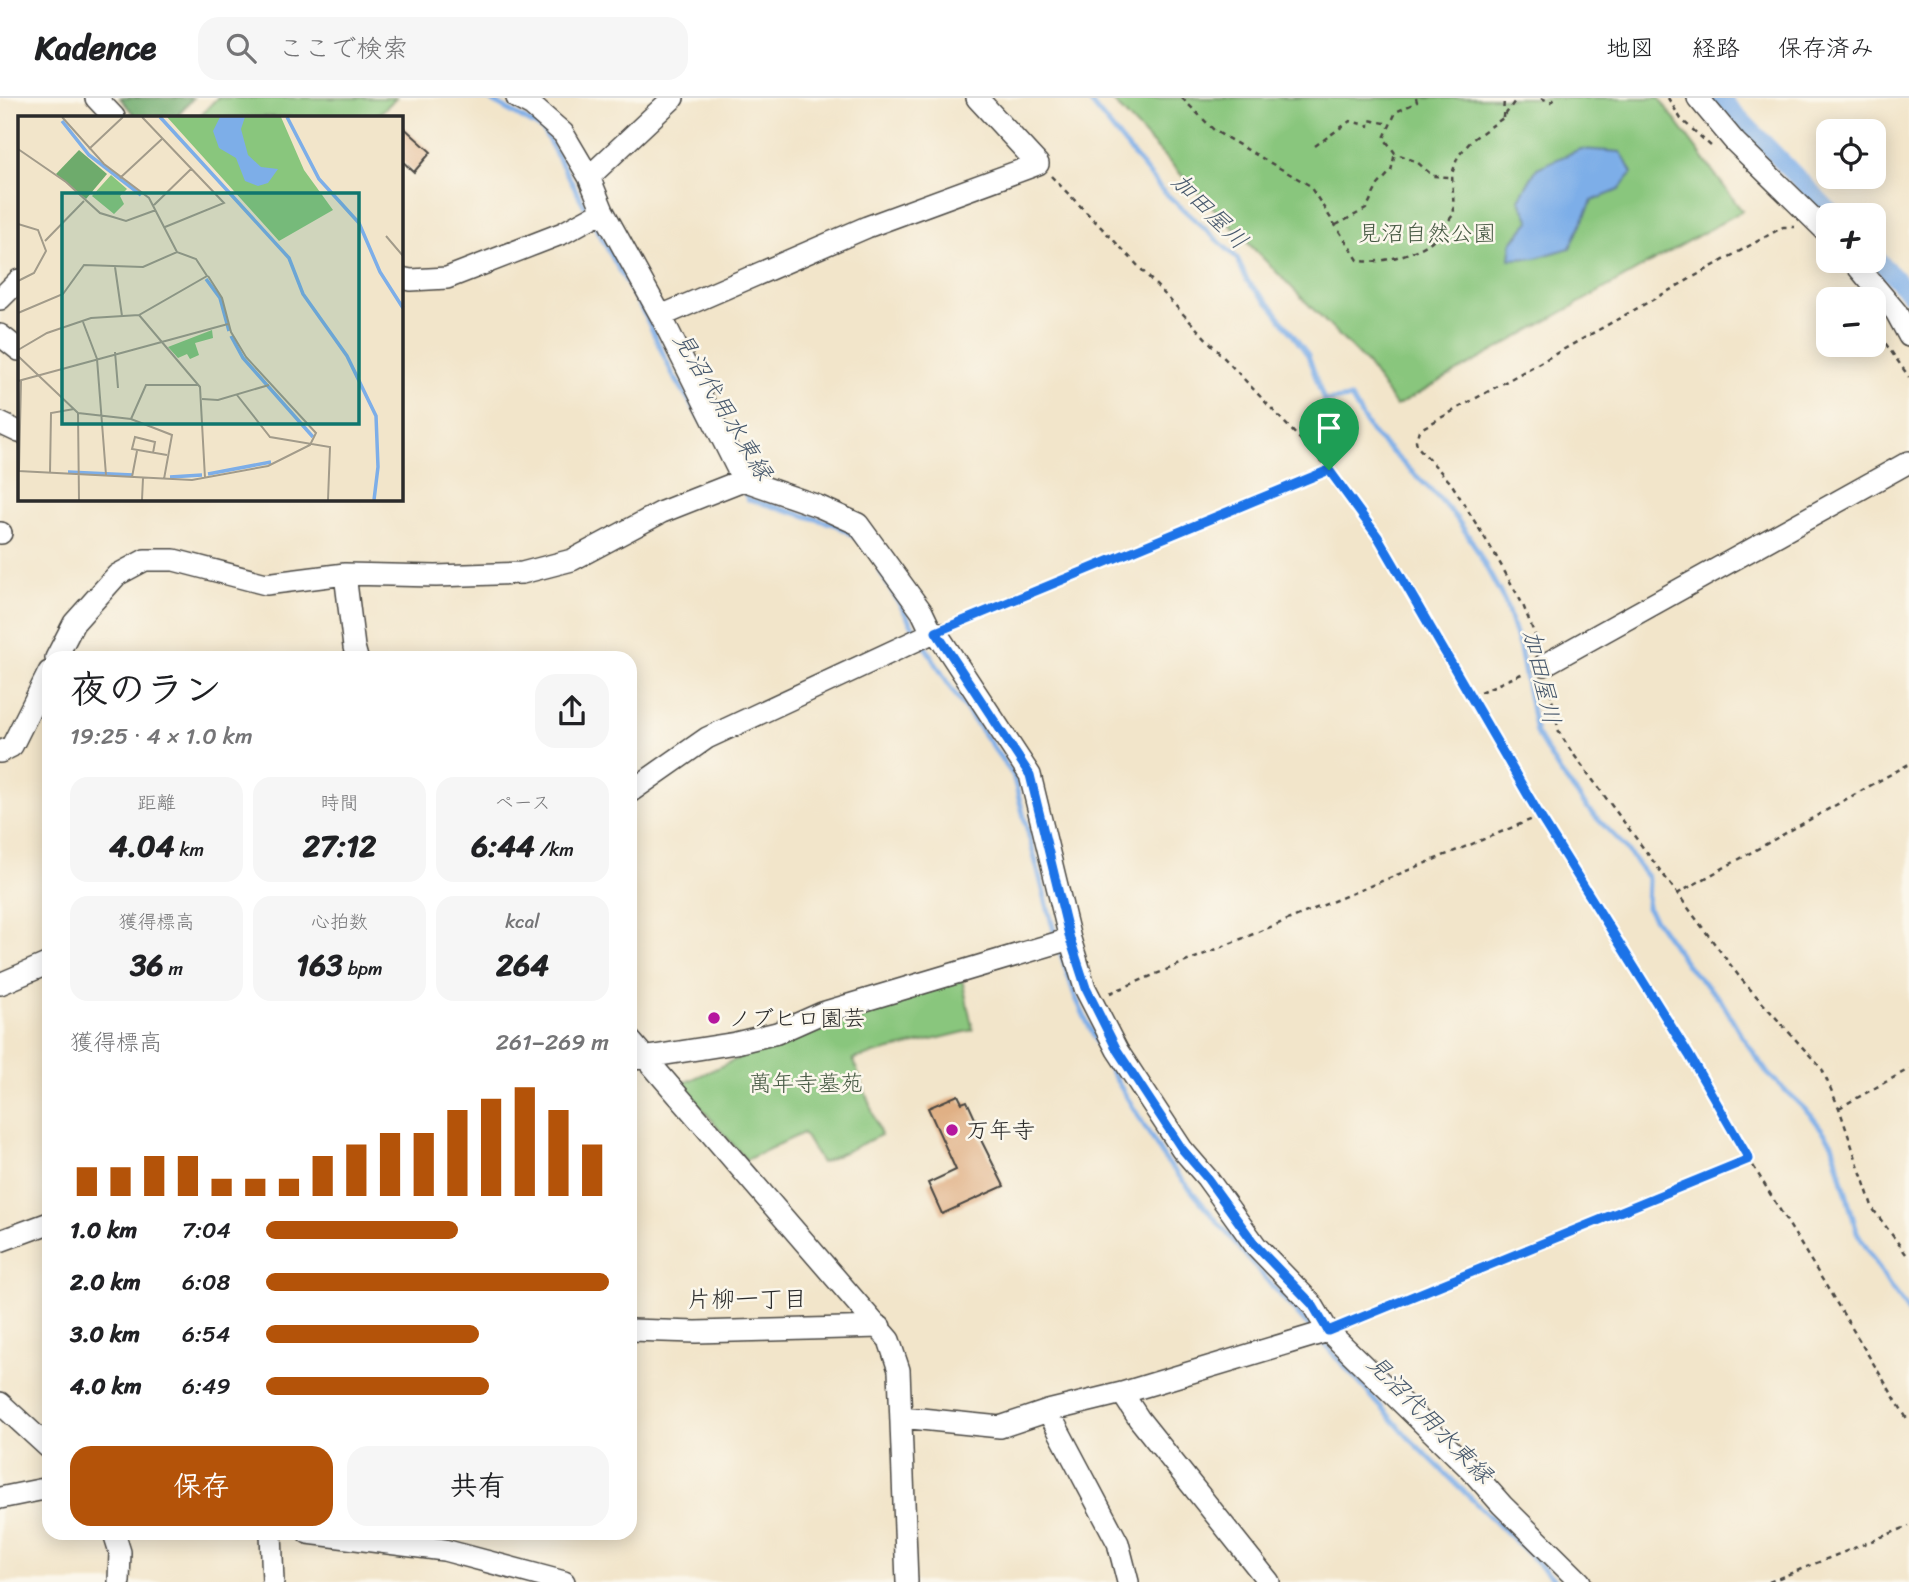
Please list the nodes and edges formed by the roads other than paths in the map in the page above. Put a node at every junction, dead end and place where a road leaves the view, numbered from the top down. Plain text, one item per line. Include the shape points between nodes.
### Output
1 (96, 98) edge
2 (517, 98) edge
3 (673, 98) edge
4 (976, 98) edge
5 (1698, 98) edge
6 (113, 116) edge
7 (589, 177) junction
8 (603, 211) junction
9 (1816, 233) edge
10 (1863, 273) edge
11 (402, 278) edge
12 (18, 281) edge
13 (0, 299) edge
14 (661, 316) junction
15 (0, 335) edge
16 (1909, 336) edge
17 (18, 349) edge
18 (0, 423) edge
19 (18, 432) edge
20 (1909, 462) edge
21 (743, 480) junction
22 (345, 574) junction
23 (936, 632) road end
24 (60, 651) edge
25 (355, 651) edge
26 (1540, 667) road end
27 (42, 686) edge
28 (0, 752) edge
29 (637, 787) edge
30 (1070, 939) junction
31 (42, 966) edge
32 (0, 984) edge
33 (638, 1059) edge
34 (42, 1226) edge
35 (0, 1241) edge
36 (880, 1327) junction
37 (637, 1330) edge
38 (1328, 1331) junction
39 (1122, 1393) junction
40 (0, 1403) edge
41 (1048, 1410) junction
42 (901, 1417) junction
43 (42, 1442) edge
44 (42, 1489) edge
45 (0, 1498) edge
46 (116, 1540) edge
47 (271, 1540) edge
48 (417, 1540) edge
49 (448, 1542) edge
50 (119, 1582) edge
51 (273, 1582) edge
52 (564, 1582) edge
53 (907, 1582) edge
54 (1128, 1582) edge
55 (1269, 1582) edge
56 (1580, 1582) edge

1 - 6 street
2 - 7 street via 563,134
3 - 7 street
4 - 14 street via 1038,164 867,226
5 - 9 street
7 - 8 street
8 - 11 street via 563,233 447,278
8 - 14 street
10 - 16 street via 1896,312
12 - 13 street
14 - 21 street
15 - 17 street
18 - 19 street
20 - 26 street
21 - 22 street via 662,512 572,560 522,573
21 - 29 street via 859,524 932,633 707,738
22 - 24 street via 266,584 174,560 145,560 117,575 74,623
22 - 25 street
23 - 30 street via 1030,775
27 - 28 street via 12,746
30 - 33 street via 822,1013 776,1033
30 - 38 street via 1086,988 1117,1050 1182,1149 1256,1246 1312,1304
31 - 32 street
33 - 36 street
34 - 35 street
36 - 37 street
36 - 42 street via 899,1370
38 - 39 street
38 - 56 street
39 - 41 street
39 - 55 street
40 - 43 street
41 - 42 street via 1000,1427
41 - 54 street via 1118,1543
42 - 53 street
44 - 45 street
46 - 50 street
47 - 51 street
48 - 49 street
49 - 52 street

